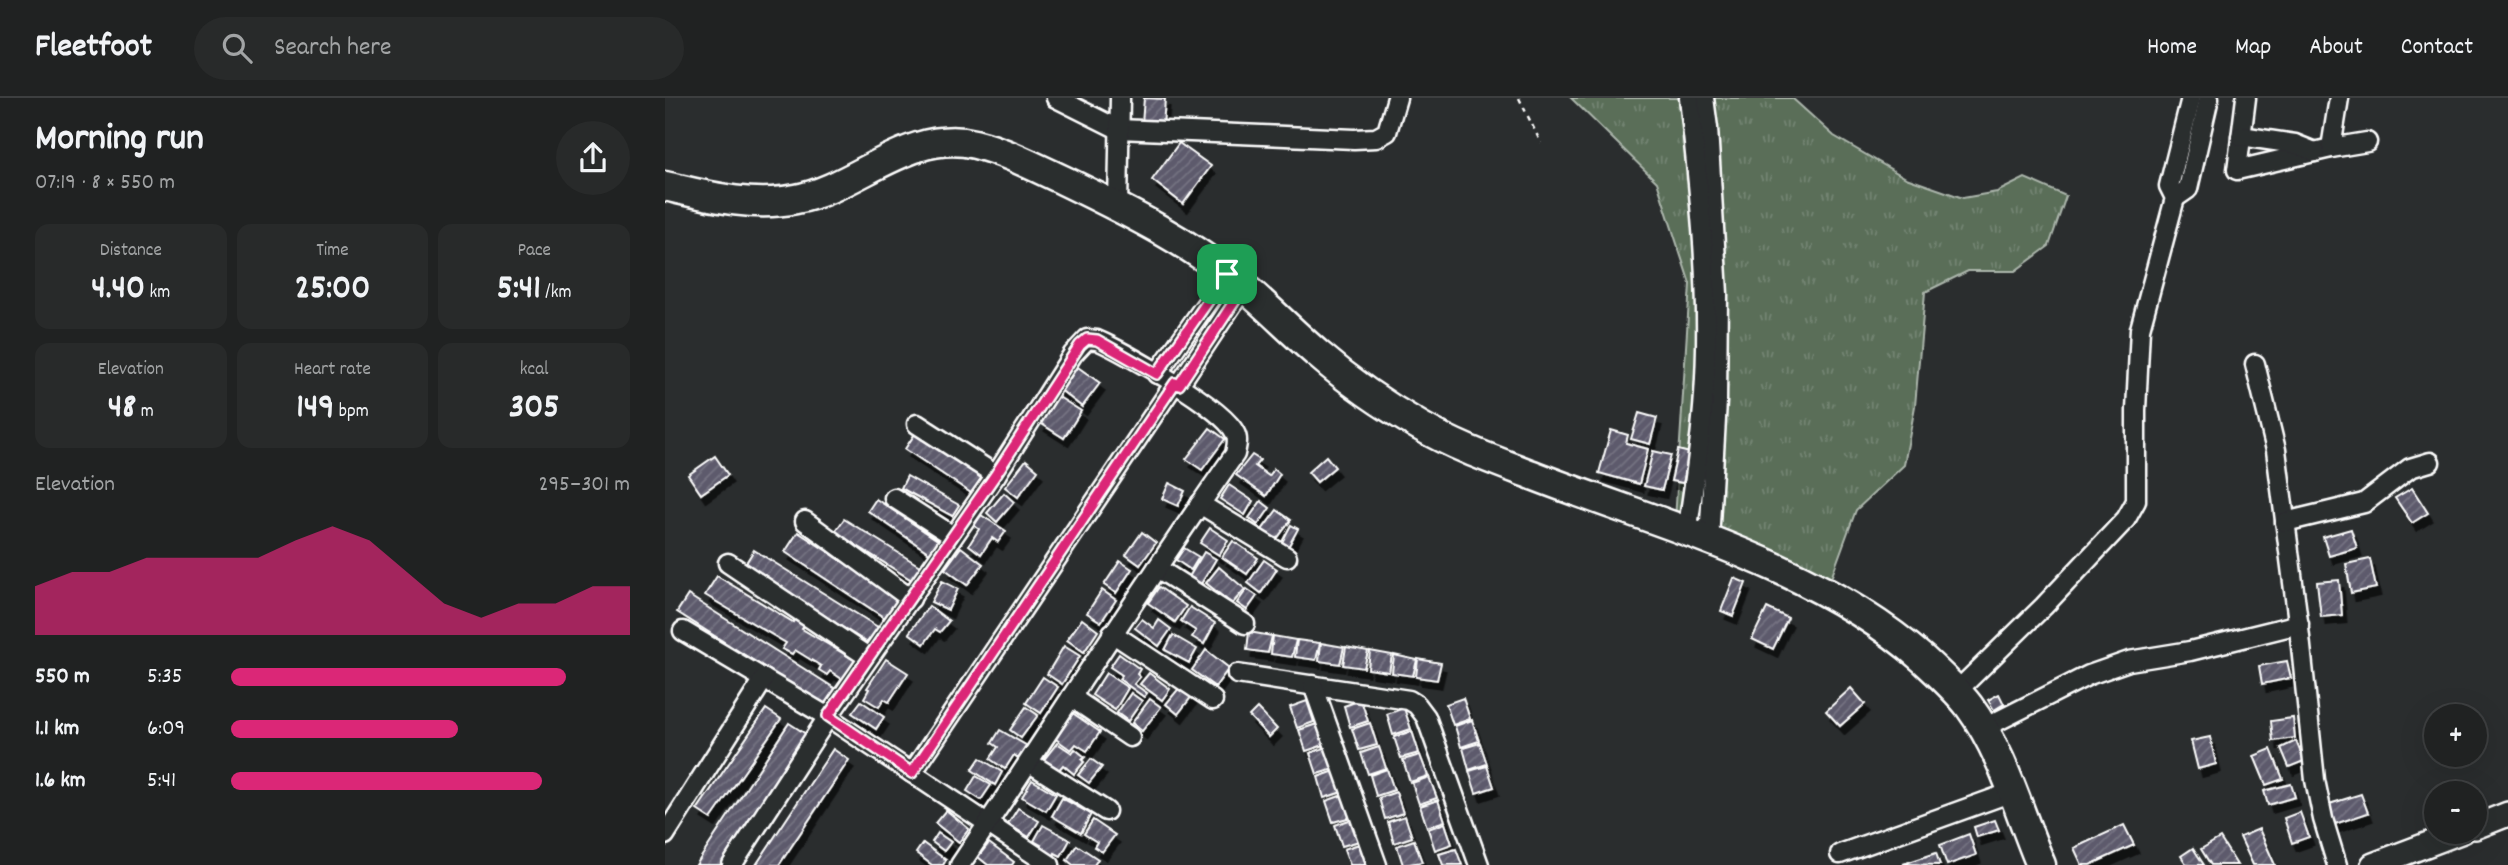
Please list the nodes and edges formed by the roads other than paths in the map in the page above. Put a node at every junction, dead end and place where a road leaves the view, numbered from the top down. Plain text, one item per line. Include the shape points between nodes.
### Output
1 (1056, 98) edge
2 (1120, 98) edge
3 (1397, 98) edge
4 (1689, 98) edge
5 (1704, 98) edge
6 (2191, 98) edge
7 (2209, 98) edge
8 (2246, 98) edge
9 (2339, 98) edge
10 (1118, 129) junction
11 (2241, 136) junction
12 (2367, 142) dead end
13 (2323, 150) junction
14 (665, 186) edge
15 (2175, 198) junction
16 (1118, 206) junction
17 (1235, 281) junction
18 (2255, 363) dead end
19 (1157, 374) junction
20 (1177, 384) junction
21 (917, 424) dead end
22 (2430, 462) dead end
23 (996, 474) junction
24 (894, 498) dead end
25 (1200, 504) junction
26 (804, 521) dead end
27 (2285, 522) junction
28 (953, 536) junction
29 (1698, 537) junction
30 (1287, 557) dead end
31 (728, 562) dead end
32 (1157, 568) junction
33 (911, 599) junction
34 (1245, 624) dead end
35 (2299, 624) junction
36 (683, 631) dead end
37 (1112, 633) junction
38 (868, 657) junction
39 (1237, 674) dead end
40 (764, 679) junction
41 (1313, 685) junction
42 (1957, 691) junction
43 (1070, 697) junction
44 (1213, 700) dead end
45 (828, 716) junction
46 (1982, 729) junction
47 (1130, 737) dead end
48 (1030, 763) junction
49 (912, 773) junction
50 (2012, 792) junction
51 (1106, 811) dead end
52 (2508, 814) edge
53 (2487, 822) edge
54 (988, 824) junction
55 (665, 835) edge
56 (2429, 844) edge
57 (1840, 854) dead end
58 (732, 865) edge
59 (960, 865) edge
60 (1050, 865) edge
61 (1377, 865) edge
62 (1479, 865) edge
63 (2041, 865) edge
64 (2337, 865) edge
65 (2373, 865) edge

1 - 10 street
2 - 10 street
3 - 10 street via 1387,132 1376,138
4 - 29 street via 1706,330
5 - 29 street via 1718,294 1717,401
6 - 15 street via 2169,186
7 - 15 street via 2188,189
8 - 11 street
9 - 13 street
10 - 16 street
11 - 13 street
11 - 13 street via 2237,170
12 - 13 street
14 - 16 main road via 739,201 800,199 878,163 953,140 1013,157
15 - 42 street via 2140,329 2136,500 2126,519
16 - 17 main road
17 - 19 street
17 - 20 street
17 - 29 main road via 1354,383 1424,428
18 - 27 street via 2276,450
19 - 20 street
19 - 23 street via 1105,344 1087,339
20 - 25 street via 1229,424 1238,441 1235,454
20 - 49 street
21 - 23 street
22 - 27 street via 2410,468 2364,503
23 - 28 street
24 - 28 street
25 - 30 street
25 - 32 street
26 - 33 street
27 - 35 street
28 - 33 street
29 - 42 main road via 1842,601 1920,657
31 - 38 street
32 - 34 street
32 - 37 street
33 - 38 street
35 - 46 street via 2129,661 2089,675
35 - 64 street via 2315,780
36 - 40 street
37 - 43 street
37 - 44 street
38 - 45 street
39 - 41 street
40 - 45 street
40 - 55 street
41 - 61 street
41 - 62 street via 1417,705 1426,717
42 - 46 main road
43 - 47 street
43 - 48 street
45 - 49 street
45 - 58 street
46 - 50 main road
48 - 51 street
48 - 54 street
49 - 54 street
50 - 57 street
50 - 63 main road
52 - 53 street
54 - 59 street
54 - 60 street
56 - 65 street

